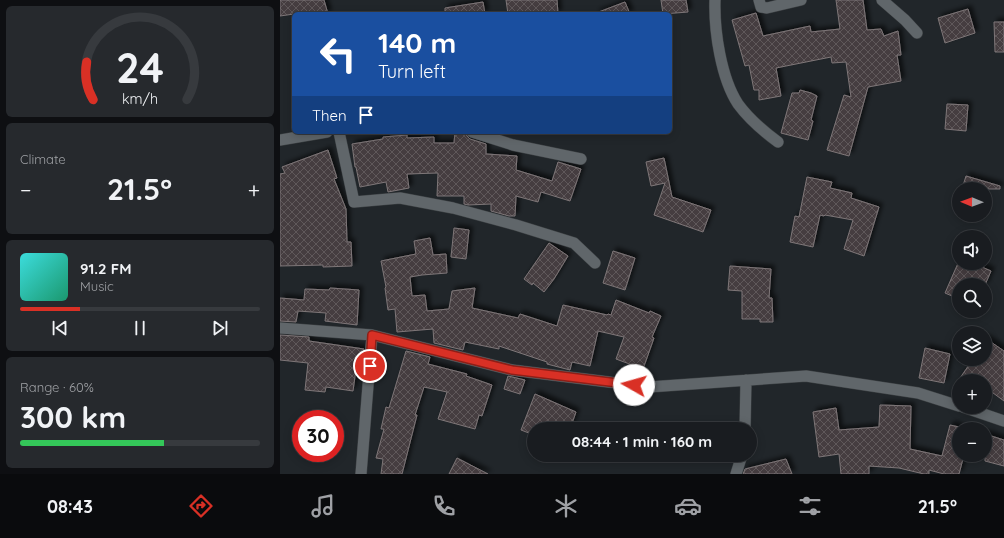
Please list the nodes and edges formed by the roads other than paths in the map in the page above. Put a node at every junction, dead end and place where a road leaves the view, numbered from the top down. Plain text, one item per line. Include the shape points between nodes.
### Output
1 (714, 0) edge
2 (759, 0) edge
3 (802, 0) edge
4 (882, 0) edge
5 (917, 33) dead end
6 (315, 134) edge
7 (339, 134) edge
8 (478, 134) edge
9 (280, 140) edge
10 (778, 142) dead end
11 (581, 159) dead end
12 (594, 263) dead end
13 (280, 328) edge
14 (372, 335) junction
15 (746, 380) junction
16 (952, 404) edge
17 (984, 414) edge
18 (1004, 421) edge
19 (745, 422) edge
20 (740, 462) edge
21 (361, 474) edge
22 (736, 474) edge

1 - 10 street via 724,73 738,103 759,128
2 - 3 street via 761,7 767,8
4 - 5 street
6 - 9 street
7 - 12 street via 354,202 400,198 453,208 574,243
8 - 11 street via 513,145
13 - 14 street
14 - 15 street via 512,370 649,387
14 - 21 street
15 - 16 street via 806,376 918,393
15 - 19 street
17 - 18 street
20 - 22 street

